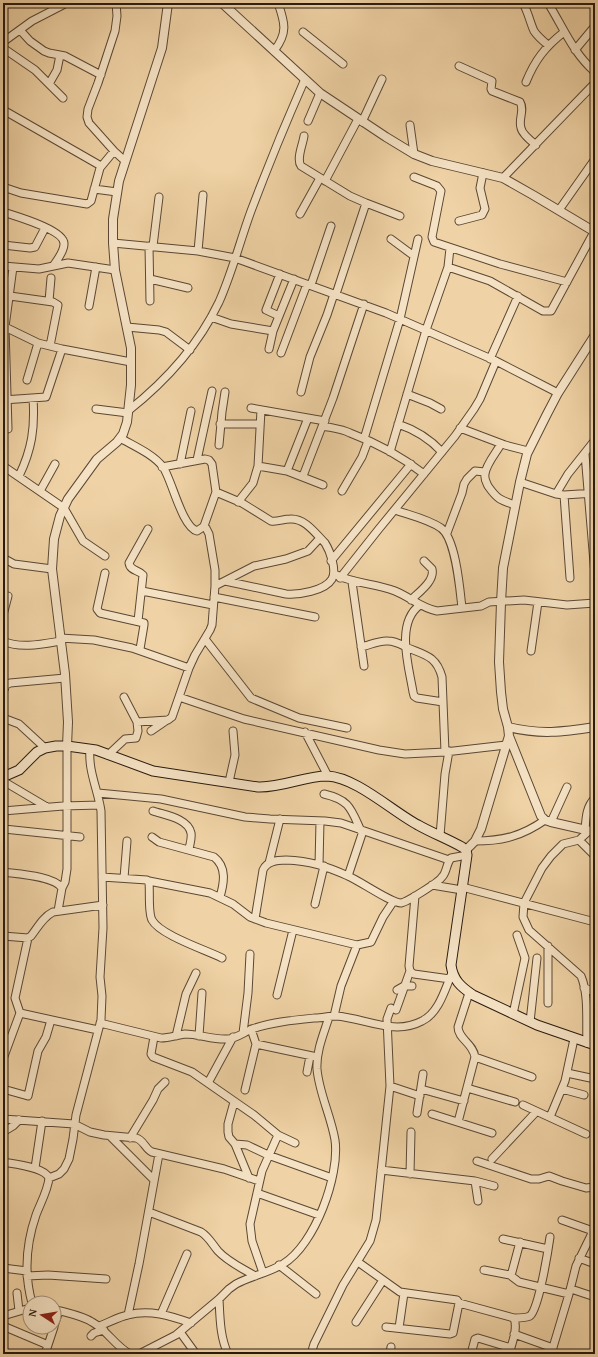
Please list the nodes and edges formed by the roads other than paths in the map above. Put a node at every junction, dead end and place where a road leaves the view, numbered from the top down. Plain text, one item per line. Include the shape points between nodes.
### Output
1 (65, 3) edge
2 (116, 3) edge
3 (168, 3) edge
4 (222, 3) edge
5 (278, 3) edge
6 (523, 3) edge
7 (548, 3) edge
8 (595, 26) edge
9 (20, 30) junction
10 (303, 32) dead end
11 (564, 32) junction
12 (3, 42) edge
13 (548, 46) junction
14 (3, 48) edge
15 (575, 50) junction
16 (274, 51) junction
17 (60, 55) junction
18 (343, 64) dead end
19 (459, 66) dead end
20 (595, 72) edge
21 (101, 75) junction
22 (304, 78) junction
23 (382, 79) dead end
24 (526, 82) dead end
25 (49, 84) junction
26 (594, 86) edge
27 (320, 93) junction
28 (63, 98) dead end
29 (5, 111) dead end
30 (308, 121) dead end
31 (360, 121) junction
32 (410, 125) dead end
33 (304, 136) dead end
34 (536, 145) junction
35 (114, 151) junction
36 (414, 154) junction
37 (595, 159) edge
38 (125, 161) junction
39 (101, 166) junction
40 (483, 173) junction
41 (414, 177) dead end
42 (503, 178) junction
43 (322, 180) junction
44 (3, 187) edge
45 (94, 189) junction
46 (117, 192) junction
47 (203, 195) dead end
48 (159, 197) dead end
49 (366, 203) junction
50 (559, 210) junction
51 (3, 212) edge
52 (300, 214) dead end
53 (400, 216) dead end
54 (459, 221) dead end
55 (331, 226) dead end
56 (46, 228) junction
57 (595, 232) edge
58 (391, 239) dead end
59 (418, 239) dead end
60 (113, 243) junction
61 (3, 245) edge
62 (151, 246) junction
63 (450, 248) junction
64 (198, 251) junction
65 (414, 256) junction
66 (235, 258) junction
67 (3, 266) edge
68 (53, 266) junction
69 (13, 267) junction
70 (96, 267) junction
71 (448, 267) junction
72 (115, 270) junction
73 (280, 274) junction
74 (51, 278) dead end
75 (294, 279) junction
76 (150, 280) junction
77 (567, 282) junction
78 (309, 285) junction
79 (188, 288) dead end
80 (335, 294) junction
81 (10, 296) junction
82 (518, 296) junction
83 (150, 301) dead end
84 (49, 302) junction
85 (364, 304) junction
86 (89, 306) dead end
87 (279, 316) junction
88 (211, 317) junction
89 (400, 319) junction
90 (127, 327) junction
91 (426, 330) junction
92 (4, 331) edge
93 (273, 331) junction
94 (595, 335) edge
95 (38, 343) junction
96 (50, 346) junction
97 (62, 349) junction
98 (269, 349) dead end
99 (190, 350) junction
100 (281, 354) dead end
101 (493, 360) junction
102 (131, 362) junction
103 (27, 380) dead end
104 (212, 391) dead end
105 (225, 392) dead end
106 (301, 392) dead end
107 (558, 393) junction
108 (407, 394) junction
109 (33, 398) junction
110 (5, 400) edge
111 (251, 408) dead end
112 (96, 409) dead end
113 (441, 409) dead end
114 (261, 410) junction
115 (191, 411) dead end
116 (128, 412) junction
117 (308, 418) junction
118 (324, 423) junction
119 (220, 424) junction
120 (260, 424) junction
121 (398, 424) junction
122 (460, 428) junction
123 (8, 429) dead end
124 (120, 438) junction
125 (366, 440) junction
126 (595, 440) edge
127 (501, 444) junction
128 (219, 445) dead end
129 (528, 451) junction
130 (390, 452) junction
131 (442, 452) junction
132 (585, 454) junction
133 (198, 460) junction
134 (56, 464) dead end
135 (180, 464) junction
136 (411, 464) junction
137 (3, 466) edge
138 (258, 466) junction
139 (162, 467) junction
140 (287, 472) junction
141 (485, 472) junction
142 (424, 474) junction
143 (19, 476) junction
144 (302, 476) junction
145 (520, 482) junction
146 (323, 485) dead end
147 (342, 490) dead end
148 (40, 491) junction
149 (216, 492) junction
150 (592, 494) edge
151 (560, 495) junction
152 (238, 502) junction
153 (515, 505) junction
154 (64, 508) junction
155 (394, 510) junction
156 (204, 526) junction
157 (148, 529) dead end
158 (447, 533) junction
159 (320, 538) junction
160 (105, 556) dead end
161 (3, 558) edge
162 (424, 560) dead end
163 (332, 561) junction
164 (52, 569) junction
165 (105, 573) dead end
166 (595, 575) edge
167 (337, 576) junction
168 (570, 578) dead end
169 (226, 581) junction
170 (352, 582) junction
171 (215, 586) junction
172 (142, 591) junction
173 (8, 596) dead end
174 (214, 597) junction
175 (411, 600) junction
176 (500, 602) junction
177 (538, 602) junction
178 (595, 603) edge
179 (420, 605) junction
180 (213, 606) junction
181 (462, 608) junction
182 (3, 615) edge
183 (315, 617) dead end
184 (138, 621) junction
185 (205, 639) junction
186 (61, 640) junction
187 (3, 641) edge
188 (361, 647) junction
189 (405, 647) junction
190 (140, 649) junction
191 (532, 651) dead end
192 (364, 666) dead end
193 (189, 668) junction
194 (65, 678) junction
195 (3, 692) edge
196 (124, 697) dead end
197 (179, 697) junction
198 (443, 702) junction
199 (3, 718) edge
200 (168, 720) junction
201 (137, 722) junction
202 (595, 727) edge
203 (347, 728) dead end
204 (234, 730) dead end
205 (151, 731) dead end
206 (508, 731) junction
207 (305, 732) junction
208 (506, 745) junction
209 (67, 746) junction
210 (45, 748) junction
211 (90, 749) junction
212 (447, 752) junction
213 (108, 755) junction
214 (328, 776) junction
215 (3, 777) edge
216 (3, 781) edge
217 (229, 782) junction
218 (567, 787) dead end
219 (98, 793) junction
220 (324, 794) dead end
221 (595, 798) edge
222 (100, 805) junction
223 (66, 806) junction
224 (47, 807) junction
225 (4, 811) edge
226 (153, 811) dead end
227 (280, 820) junction
228 (320, 821) junction
229 (548, 821) junction
230 (362, 831) junction
231 (590, 831) edge
232 (3, 832) edge
233 (66, 836) junction
234 (440, 836) junction
235 (80, 837) dead end
236 (152, 837) dead end
237 (579, 840) junction
238 (127, 841) dead end
239 (475, 841) junction
240 (189, 850) junction
241 (466, 852) junction
242 (595, 856) edge
243 (449, 860) junction
244 (269, 863) junction
245 (321, 865) junction
246 (3, 872) edge
247 (102, 876) junction
248 (348, 876) junction
249 (124, 878) junction
250 (149, 881) junction
251 (432, 885) junction
252 (62, 888) junction
253 (462, 889) junction
254 (415, 896) junction
255 (220, 898) junction
256 (393, 902) junction
257 (524, 903) junction
258 (315, 904) dead end
259 (103, 905) junction
260 (58, 911) junction
261 (255, 919) junction
262 (595, 922) edge
263 (293, 930) junction
264 (517, 935) dead end
265 (3, 936) edge
266 (28, 938) junction
267 (357, 946) junction
268 (548, 946) junction
269 (250, 954) dead end
270 (222, 958) dead end
271 (537, 958) dead end
272 (410, 971) junction
273 (196, 973) dead end
274 (451, 976) junction
275 (408, 986) junction
276 (584, 988) junction
277 (397, 990) dead end
278 (595, 990) edge
279 (469, 992) junction
280 (202, 993) dead end
281 (277, 995) dead end
282 (548, 1003) dead end
283 (20, 1013) junction
284 (513, 1014) junction
285 (332, 1016) junction
286 (51, 1020) junction
287 (530, 1022) junction
288 (99, 1027) junction
289 (391, 1027) junction
290 (251, 1029) junction
291 (243, 1033) junction
292 (154, 1036) junction
293 (176, 1036) junction
294 (199, 1036) junction
295 (233, 1037) junction
296 (574, 1039) junction
297 (256, 1044) junction
298 (591, 1044) edge
299 (314, 1056) junction
300 (475, 1057) junction
301 (3, 1058) edge
302 (307, 1072) dead end
303 (567, 1073) junction
304 (423, 1074) dead end
305 (532, 1077) dead end
306 (595, 1079) edge
307 (165, 1082) dead end
308 (208, 1082) junction
309 (390, 1086) junction
310 (467, 1088) junction
311 (3, 1089) edge
312 (562, 1089) junction
313 (245, 1090) dead end
314 (420, 1093) junction
315 (584, 1095) dead end
316 (464, 1101) junction
317 (234, 1102) junction
318 (515, 1102) dead end
319 (523, 1105) dead end
320 (536, 1112) junction
321 (417, 1113) dead end
322 (432, 1114) dead end
323 (550, 1118) junction
324 (3, 1119) edge
325 (19, 1120) junction
326 (42, 1121) junction
327 (458, 1122) junction
328 (74, 1124) junction
329 (3, 1132) edge
330 (411, 1132) dead end
331 (492, 1133) dead end
332 (586, 1134) dead end
333 (278, 1135) junction
334 (111, 1137) junction
335 (130, 1138) junction
336 (295, 1143) dead end
337 (235, 1144) junction
338 (159, 1154) junction
339 (268, 1155) junction
340 (492, 1159) dead end
341 (477, 1161) dead end
342 (3, 1162) edge
343 (35, 1168) junction
344 (382, 1170) junction
345 (410, 1174) junction
346 (48, 1178) junction
347 (249, 1178) junction
348 (332, 1178) junction
349 (154, 1180) junction
350 (259, 1181) junction
351 (475, 1181) junction
352 (494, 1186) dead end
353 (595, 1187) edge
354 (257, 1193) junction
355 (478, 1201) dead end
356 (149, 1212) junction
357 (319, 1215) junction
358 (562, 1220) dead end
359 (594, 1229) edge
360 (550, 1237) dead end
361 (503, 1239) dead end
362 (520, 1242) junction
363 (548, 1249) junction
364 (187, 1254) dead end
365 (579, 1258) junction
366 (358, 1262) junction
367 (595, 1264) edge
368 (279, 1265) junction
369 (3, 1268) edge
370 (484, 1270) dead end
371 (263, 1273) junction
372 (27, 1274) junction
373 (510, 1275) junction
374 (255, 1276) junction
375 (106, 1279) dead end
376 (383, 1280) junction
377 (541, 1288) junction
378 (570, 1292) junction
379 (17, 1293) dead end
380 (404, 1293) junction
381 (316, 1294) dead end
382 (30, 1295) edge
383 (595, 1297) edge
384 (218, 1299) junction
385 (459, 1303) junction
386 (22, 1310) edge
387 (19, 1311) junction
388 (62, 1312) edge
389 (161, 1314) junction
390 (128, 1315) junction
391 (3, 1316) edge
392 (514, 1318) junction
393 (356, 1322) dead end
394 (192, 1323) junction
395 (3, 1326) edge
396 (386, 1327) dead end
397 (101, 1328) junction
398 (399, 1328) junction
399 (180, 1332) junction
400 (514, 1334) junction
401 (51, 1335) edge
402 (91, 1336) dead end
403 (48, 1345) junction
404 (510, 1351) edge
405 (552, 1351) edge
406 (45, 1354) edge
407 (130, 1354) edge
408 (139, 1354) edge
409 (196, 1354) edge
410 (228, 1354) edge
411 (310, 1354) edge
412 (471, 1354) edge

1 - 9 street via 32,20
2 - 21 street via 115,31
3 - 38 street via 162,48
4 - 16 street
5 - 16 street via 285,29
6 - 13 street via 538,37
7 - 11 street
8 - 15 street
9 - 12 street
9 - 17 street via 44,51
10 - 18 street
11 - 13 street
11 - 15 street
13 - 24 street via 532,67
14 - 25 street via 26,63
15 - 20 street
16 - 22 street
17 - 21 street
17 - 25 street via 57,70
19 - 34 street via 492,81 492,91 520,102 521,130
21 - 35 street via 87,117 89,123
22 - 27 street
22 - 66 street via 267,168
23 - 31 street
25 - 28 street
26 - 34 street
27 - 30 street
27 - 31 street
29 - 39 street
31 - 36 street
31 - 43 street
32 - 36 street
33 - 43 street via 299,164
34 - 42 street
35 - 38 street
35 - 39 street
36 - 40 street via 453,167
37 - 50 street
38 - 46 street
39 - 45 street
40 - 42 street
40 - 54 street via 480,188 484,213
41 - 63 street via 440,188 440,202 432,240
42 - 50 street
43 - 49 street
43 - 52 street
44 - 45 street via 20,193 87,204
45 - 46 street
46 - 60 street
47 - 64 street
48 - 62 street
49 - 53 street
49 - 80 street
50 - 57 street
51 - 56 street
55 - 78 street
56 - 61 street via 35,247
56 - 68 street via 59,235 64,244
57 - 77 street
58 - 65 street
59 - 65 street
60 - 62 street
60 - 72 street
62 - 64 street
62 - 76 street
63 - 71 street
63 - 77 street
64 - 66 street
65 - 89 street
66 - 73 street
66 - 88 street via 228,281
67 - 69 street
68 - 69 street via 38,269
68 - 70 street via 68,263
69 - 81 street
70 - 72 street
70 - 86 street
71 - 82 street via 490,281
71 - 91 street
72 - 90 street
73 - 75 street
73 - 87 street via 266,310
74 - 84 street
75 - 78 street
75 - 87 street
76 - 79 street
76 - 83 street
77 - 82 street via 550,310 543,311
78 - 80 street
78 - 100 street
80 - 85 street
80 - 106 street via 310,357
81 - 84 street
81 - 92 street
82 - 101 street
84 - 96 street via 58,305
85 - 89 street
85 - 118 street
87 - 93 street
88 - 93 street via 231,324
88 - 99 street
89 - 91 street
89 - 125 street
90 - 99 street via 166,332
90 - 102 street
91 - 101 street
91 - 108 street
92 - 95 street
92 - 110 street
93 - 98 street
94 - 107 street
95 - 96 street
95 - 103 street
96 - 97 street
97 - 102 street
97 - 109 street via 46,397
99 - 116 street via 164,380
101 - 107 street
101 - 122 street via 480,399
102 - 116 street
104 - 133 street
105 - 119 street
107 - 129 street
108 - 113 street
108 - 121 street
109 - 110 street
109 - 143 street via 32,436 26,462
110 - 123 street
111 - 114 street
112 - 116 street
114 - 117 street
114 - 120 street
115 - 135 street
116 - 124 street
117 - 118 street
117 - 140 street
118 - 125 street
118 - 144 street
119 - 120 street
119 - 128 street
120 - 138 street
121 - 130 street
121 - 131 street via 422,434
122 - 127 street
122 - 131 street
124 - 139 street via 151,456
124 - 154 street via 98,459
125 - 130 street
125 - 147 street via 362,457
126 - 132 street
127 - 129 street
127 - 141 street
129 - 145 street
130 - 136 street
131 - 142 street
132 - 150 street
132 - 151 street via 568,474
133 - 135 street
133 - 149 street via 209,460 212,464
134 - 148 street
135 - 139 street
136 - 142 street
136 - 163 street
137 - 143 street
138 - 140 street
138 - 152 street via 253,483
139 - 156 street via 181,512 197,532
140 - 144 street
141 - 153 street via 486,482 496,497
141 - 158 street via 476,471 467,479
142 - 155 street
143 - 148 street
144 - 146 street
145 - 151 street
145 - 153 street
148 - 154 street
149 - 152 street
149 - 156 street
150 - 151 street
150 - 166 street
151 - 168 street
152 - 159 street via 271,521 301,520
153 - 176 street via 503,568
154 - 160 street via 83,541
154 - 164 street via 56,528
155 - 158 street via 435,524
155 - 167 street
156 - 171 street via 210,534
157 - 172 street via 129,564 143,575
158 - 181 street via 459,576
159 - 163 street via 328,547
159 - 169 street via 308,551 286,560 254,566
161 - 164 street via 14,564
162 - 175 street via 432,569 432,577
163 - 167 street
164 - 186 street
165 - 184 street via 98,611
167 - 169 street via 317,589 296,595
167 - 170 street
169 - 171 street
170 - 175 street via 394,590
170 - 188 street
171 - 174 street
172 - 180 street
172 - 184 street
173 - 182 street
174 - 180 street
174 - 183 street
175 - 179 street
176 - 177 street
176 - 181 street
176 - 206 street via 501,701
177 - 178 street via 567,605
177 - 191 street
179 - 181 street via 437,611
179 - 189 street via 415,608 409,622
180 - 185 street via 210,630
184 - 190 street via 144,623
185 - 193 street
185 - 203 street via 251,698 299,718
186 - 187 street via 22,645
186 - 190 street via 94,640
186 - 194 street
188 - 189 street via 388,640
188 - 192 street
189 - 198 street via 426,655 435,662 442,677
189 - 198 street via 414,696
190 - 193 street
193 - 197 street
194 - 195 street via 10,683
194 - 209 street
196 - 201 street
197 - 200 street
197 - 207 street via 244,719
198 - 212 street
199 - 210 street via 19,724
200 - 201 street
200 - 205 street
201 - 213 street via 136,738 125,738
202 - 206 street via 542,733
204 - 217 street via 235,756
206 - 208 street
206 - 229 street via 539,812
207 - 212 street via 405,754
207 - 214 street
208 - 212 street
208 - 239 street via 481,830
209 - 210 main road
209 - 211 main road
209 - 223 street
210 - 215 main road via 37,752 20,770
211 - 213 main road
211 - 219 street via 90,767
212 - 234 street
213 - 217 main road via 153,771
214 - 217 main road via 270,788
214 - 234 main road via 344,780 361,789 417,825
216 - 224 street
218 - 229 street
219 - 222 street
219 - 227 street via 161,799 245,817
220 - 230 street via 347,804
221 - 231 street via 587,810
222 - 223 street
222 - 247 street
223 - 224 street
223 - 233 street
224 - 225 street
225 - 232 street
226 - 240 street via 180,820 186,825 191,833
227 - 228 street
227 - 244 street
228 - 230 street via 341,823
228 - 245 street
229 - 231 street
229 - 239 street via 504,839
230 - 243 street
230 - 248 street
231 - 237 street
232 - 233 street
233 - 235 street
233 - 252 street via 66,876
234 - 241 main road via 462,847
236 - 240 street via 160,842
237 - 242 street
237 - 257 street via 563,844 551,856
238 - 249 street
239 - 241 street
240 - 255 street via 214,857 221,862 223,886
241 - 243 street
241 - 253 main road
243 - 251 street via 442,878
244 - 245 street via 281,860
244 - 261 street via 263,870
245 - 248 street
245 - 258 street
246 - 252 street via 38,877 59,884
247 - 249 street
247 - 259 street
248 - 256 street
249 - 250 street
250 - 255 street via 190,888
250 - 270 street via 150,916 155,924 166,933
251 - 253 street
251 - 254 street
252 - 260 street
253 - 257 street
253 - 274 main road
254 - 256 street via 402,903
254 - 272 street
255 - 261 street
256 - 267 street via 370,942
257 - 262 street
257 - 268 street via 525,923 529,930
259 - 260 street
259 - 288 street via 100,977 102,1010
260 - 266 street via 47,915
261 - 263 street
263 - 267 street
263 - 281 street
264 - 284 street via 525,958
265 - 266 street
266 - 283 street via 15,998
267 - 285 street
268 - 276 street via 581,976
268 - 282 street
269 - 291 street
271 - 287 street
272 - 274 street via 414,974
272 - 275 street
273 - 293 street via 186,994
274 - 279 main road
274 - 289 street via 434,1011 422,1022 410,1026
275 - 277 street
275 - 289 street via 387,1019
276 - 278 street
276 - 298 street
279 - 284 main road
279 - 300 street via 458,1031 472,1047
280 - 294 street
283 - 286 street
283 - 301 street
284 - 287 main road
285 - 289 street
285 - 290 street via 286,1021
285 - 299 street
286 - 288 street
286 - 311 street via 38,1051 28,1096
287 - 296 main road
288 - 292 street
288 - 328 street
289 - 309 street
290 - 291 street
290 - 297 street
291 - 295 street
292 - 293 street
292 - 308 street via 151,1054 153,1057 181,1067
293 - 294 street
294 - 295 street via 224,1039
295 - 308 street
296 - 298 main road
296 - 303 street
297 - 299 street
297 - 313 street
299 - 302 street
299 - 348 street via 335,1141 335,1166
300 - 305 street
300 - 310 street
303 - 306 street
303 - 312 street
304 - 314 street
307 - 335 street via 158,1089
308 - 317 street
309 - 314 street
309 - 344 street
310 - 316 street
310 - 318 street
312 - 315 street
312 - 323 street
314 - 316 street
314 - 321 street
316 - 327 street
317 - 333 street
317 - 337 street via 228,1132
319 - 320 street
320 - 323 street
320 - 340 street
322 - 327 street
323 - 332 street
324 - 325 street
325 - 326 street
325 - 329 street
326 - 328 street
326 - 343 street
327 - 331 street
328 - 334 street via 90,1132
328 - 346 street via 69,1159 59,1174
330 - 345 street
333 - 336 street
333 - 339 street
334 - 335 street
334 - 349 street
335 - 338 street via 140,1139 149,1151
337 - 339 street
337 - 347 street
338 - 347 street
338 - 349 street
339 - 348 street
339 - 350 street
341 - 353 street via 531,1179 549,1176 586,1188
342 - 343 street
343 - 346 street via 48,1174
344 - 345 street
344 - 366 street via 376,1220 370,1241
345 - 351 street
346 - 372 street via 33,1223 28,1246
347 - 350 street
348 - 357 street
349 - 356 street
350 - 354 street
351 - 352 street
351 - 355 street
354 - 357 street
354 - 371 street via 250,1224
356 - 374 street via 206,1235 226,1258
356 - 390 street
357 - 368 street via 311,1233 296,1253
358 - 359 street
359 - 365 street
360 - 363 street
361 - 362 street
362 - 363 street
362 - 373 street
363 - 377 street
364 - 389 street
365 - 367 street
365 - 378 street
366 - 376 street
366 - 411 street via 343,1285
368 - 371 street
368 - 381 street
369 - 372 street
370 - 373 street
371 - 374 street
372 - 375 street
372 - 382 street
373 - 377 street via 519,1282
374 - 384 street via 232,1286
376 - 380 street
376 - 393 street
377 - 378 street
377 - 392 street via 530,1316
378 - 383 street
378 - 405 street
379 - 387 street
380 - 385 street via 457,1300
380 - 398 street
384 - 394 street
384 - 410 street via 221,1332
385 - 392 street
385 - 398 street via 453,1333
386 - 387 street
387 - 391 street
388 - 397 street via 92,1321
389 - 390 street via 141,1312
389 - 394 street
390 - 397 street
392 - 400 street
394 - 399 street
395 - 403 street
396 - 398 street
397 - 402 street
397 - 407 street
399 - 408 street
399 - 409 street
400 - 404 street
400 - 405 street
401 - 403 street
403 - 406 street
404 - 412 street via 478,1338 474,1341

